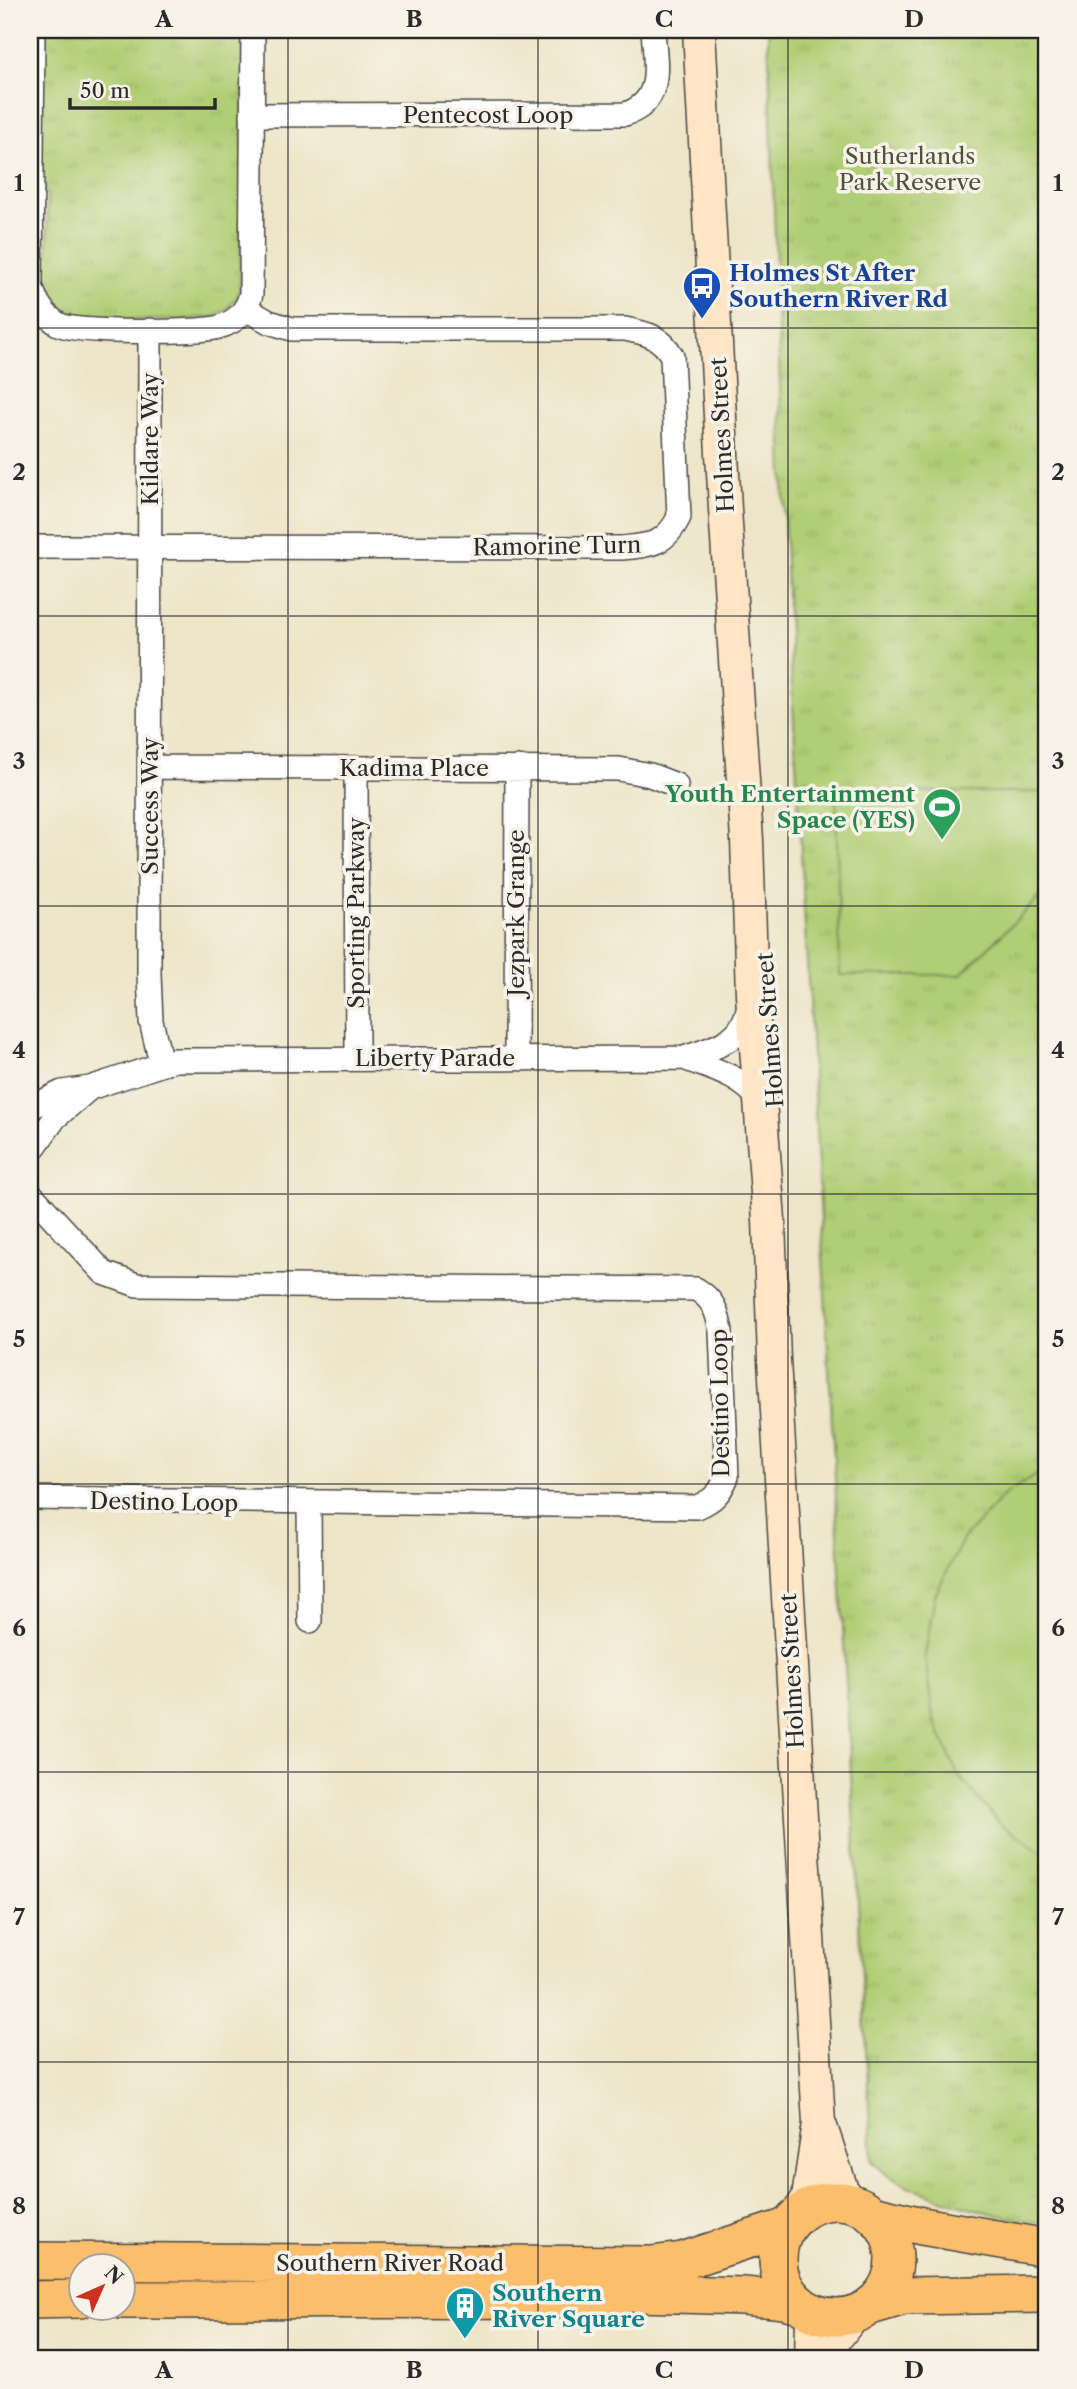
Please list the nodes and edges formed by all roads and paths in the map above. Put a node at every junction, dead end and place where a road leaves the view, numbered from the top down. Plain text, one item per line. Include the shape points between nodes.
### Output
1 (33, 30) edge
2 (253, 30) edge
3 (653, 30) edge
4 (699, 30) edge
5 (31, 115) edge
6 (252, 115) junction
7 (246, 309) junction
8 (35, 310) edge
9 (150, 330) junction
10 (30, 547) edge
11 (150, 547) junction
12 (150, 766) junction
13 (356, 768) junction
14 (517, 768) junction
15 (676, 785) dead end
16 (747, 840) junction
17 (752, 995) junction
18 (356, 1058) junction
19 (516, 1058) junction
20 (684, 1058) junction
21 (161, 1063) junction
22 (90, 1088) junction
23 (760, 1101) junction
24 (30, 1108) edge
25 (30, 1153) edge
26 (30, 1193) edge
27 (769, 1220) junction
28 (30, 1498) edge
29 (309, 1504) junction
30 (310, 1621) dead end
31 (819, 2123) junction
32 (862, 2208) junction
33 (792, 2221) junction
34 (1047, 2248) edge
35 (30, 2261) edge
36 (1047, 2294) edge
37 (66, 2299) edge
38 (30, 2300) edge
39 (136, 2300) edge
40 (804, 2307) junction
41 (862, 2309) junction
42 (811, 2359) edge
43 (820, 2359) edge

1 - 5 street
2 - 6 street
3 - 6 street, Pentecost Loop via 655,84 644,104 625,114
4 - 16 main road, Holmes Street
5 - 8 street
6 - 7 street via 251,294
7 - 9 street via 218,327
7 - 11 street, Ramorine Turn via 292,329 625,329 648,333 662,341 672,356 679,517 674,529 657,544 622,548
8 - 9 street via 68,327
9 - 11 street, Kildare Way
10 - 11 street, Ramorine Turn
11 - 12 street, Success Way
12 - 13 street, Kadima Place
12 - 21 street, Success Way via 150,1014
13 - 14 street, Kadima Place
13 - 18 street, Sporting Parkway
14 - 15 street, Kadima Place via 620,769
14 - 19 street, Jezpark Grange
16 - 17 main road, Holmes Street
16 - 27 main road, Holmes Street via 769,972 778,1153
17 - 20 street, Liberty Parade via 743,1025 734,1036
17 - 23 main road, Holmes Street
18 - 19 street, Liberty Parade
18 - 21 street, Liberty Parade via 191,1058
19 - 20 street, Liberty Parade
20 - 23 street via 741,1082
21 - 22 street, Liberty Parade
22 - 24 street, Liberty Parade via 62,1093
22 - 25 street, Liberty Parade via 55,1118
23 - 27 main road, Holmes Street
26 - 29 street, Destino Loop via 104,1273 137,1285 696,1289 717,1310 727,1477 711,1502 697,1507
27 - 31 main road, Holmes Street
28 - 29 street, Destino Loop
29 - 30 street
31 - 32 main road, Holmes Street via 842,2190
31 - 33 main road, Holmes Street via 808,2198
32 - 33 main road via 833,2201 814,2205
32 - 34 main road via 936,2229
32 - 41 main road via 888,2234 893,2260 887,2286
33 - 35 main road, Southern River Road via 682,2261 653,2265
33 - 40 main road via 781,2240 779,2268 786,2288
36 - 41 main road via 904,2296
37 - 38 main road
39 - 40 main road, Southern River Road via 583,2300 634,2293 744,2296
40 - 41 main road via 836,2316
40 - 42 main road via 812,2319
41 - 43 main road

